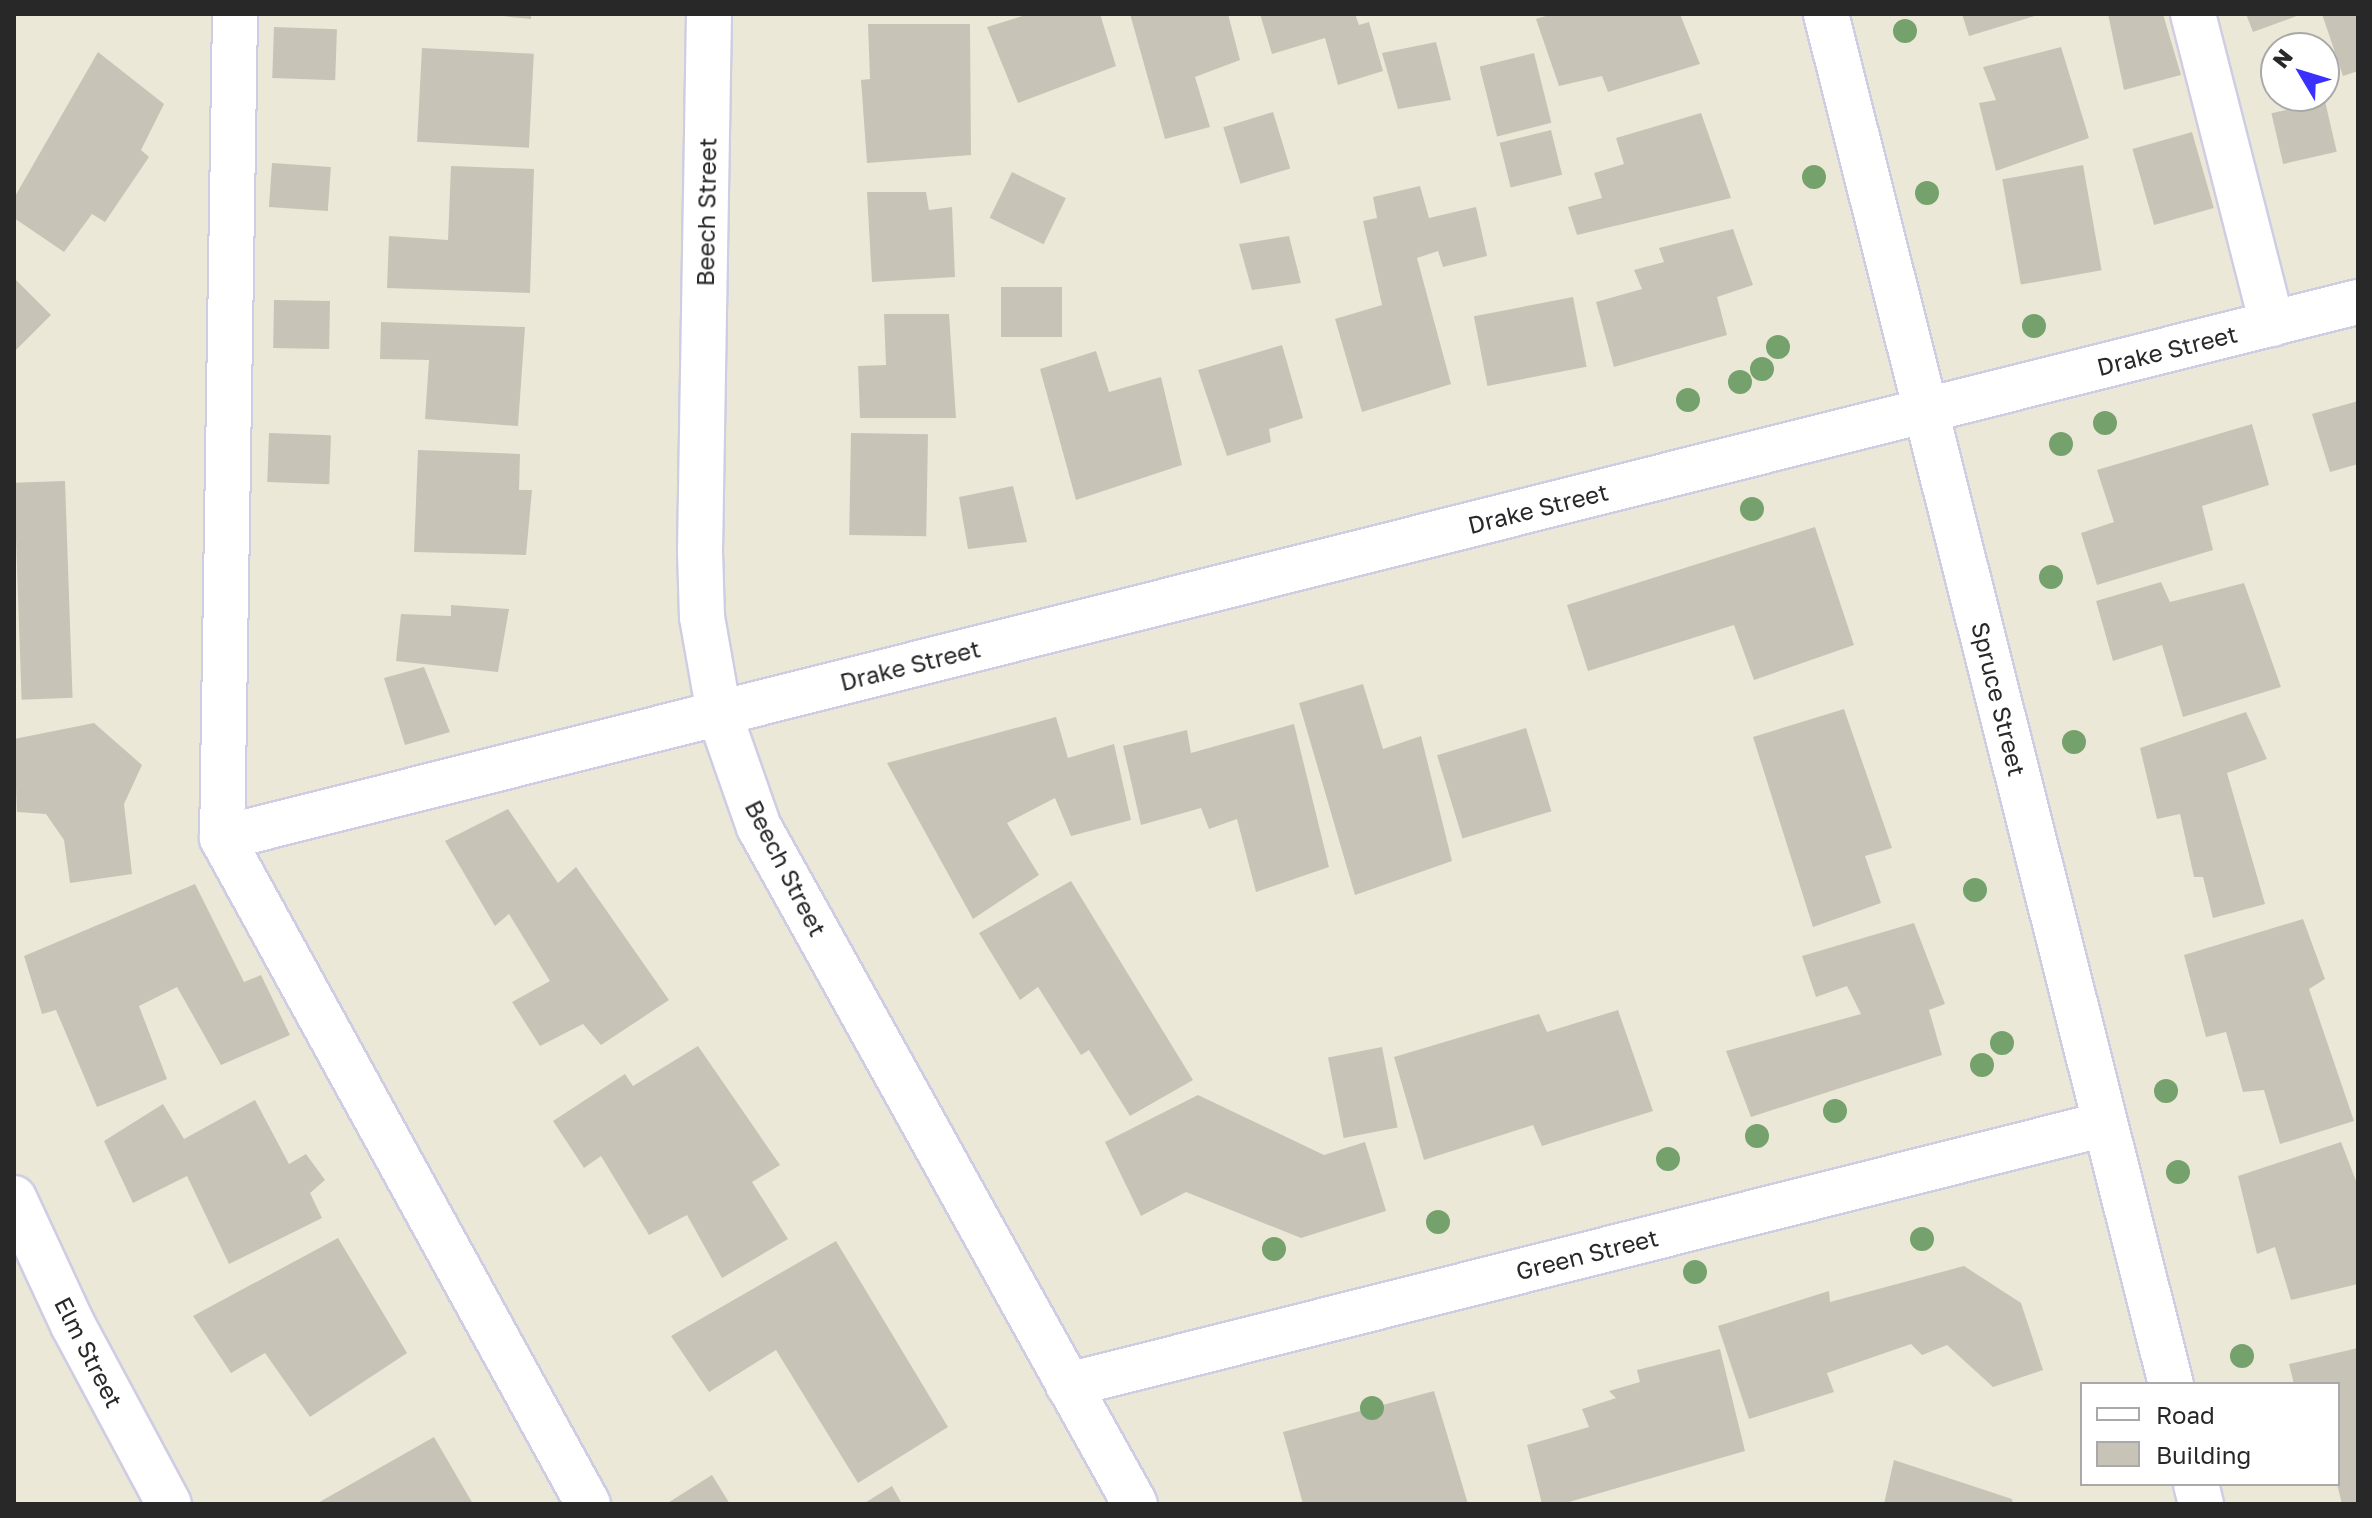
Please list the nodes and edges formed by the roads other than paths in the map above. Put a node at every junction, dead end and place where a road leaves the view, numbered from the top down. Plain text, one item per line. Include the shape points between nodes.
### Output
1 (235, 14) edge
2 (709, 14) edge
3 (1826, 14) edge
4 (2193, 14) edge
5 (2358, 302) edge
6 (2272, 324) junction
7 (1926, 410) junction
8 (719, 713) junction
9 (222, 838) junction
10 (2105, 1124) junction
11 (14, 1198) edge
12 (2170, 1382) edge
13 (1068, 1385) junction
14 (169, 1504) edge
15 (588, 1504) edge
16 (1135, 1504) edge

1 - 9 street
2 - 8 street, Beech Street via 700,551 702,617
3 - 7 street, Spruce Street
4 - 6 street
5 - 6 street, Drake Street
6 - 7 street, Drake Street
7 - 8 street, Drake Street
7 - 10 street, Spruce Street
8 - 9 street, Drake Street
8 - 13 street, Beech Street via 759,827
9 - 15 street
10 - 12 street, Spruce Street
10 - 13 street, Green Street
11 - 14 street, Elm Street via 73,1325
13 - 16 street, Beech Street

